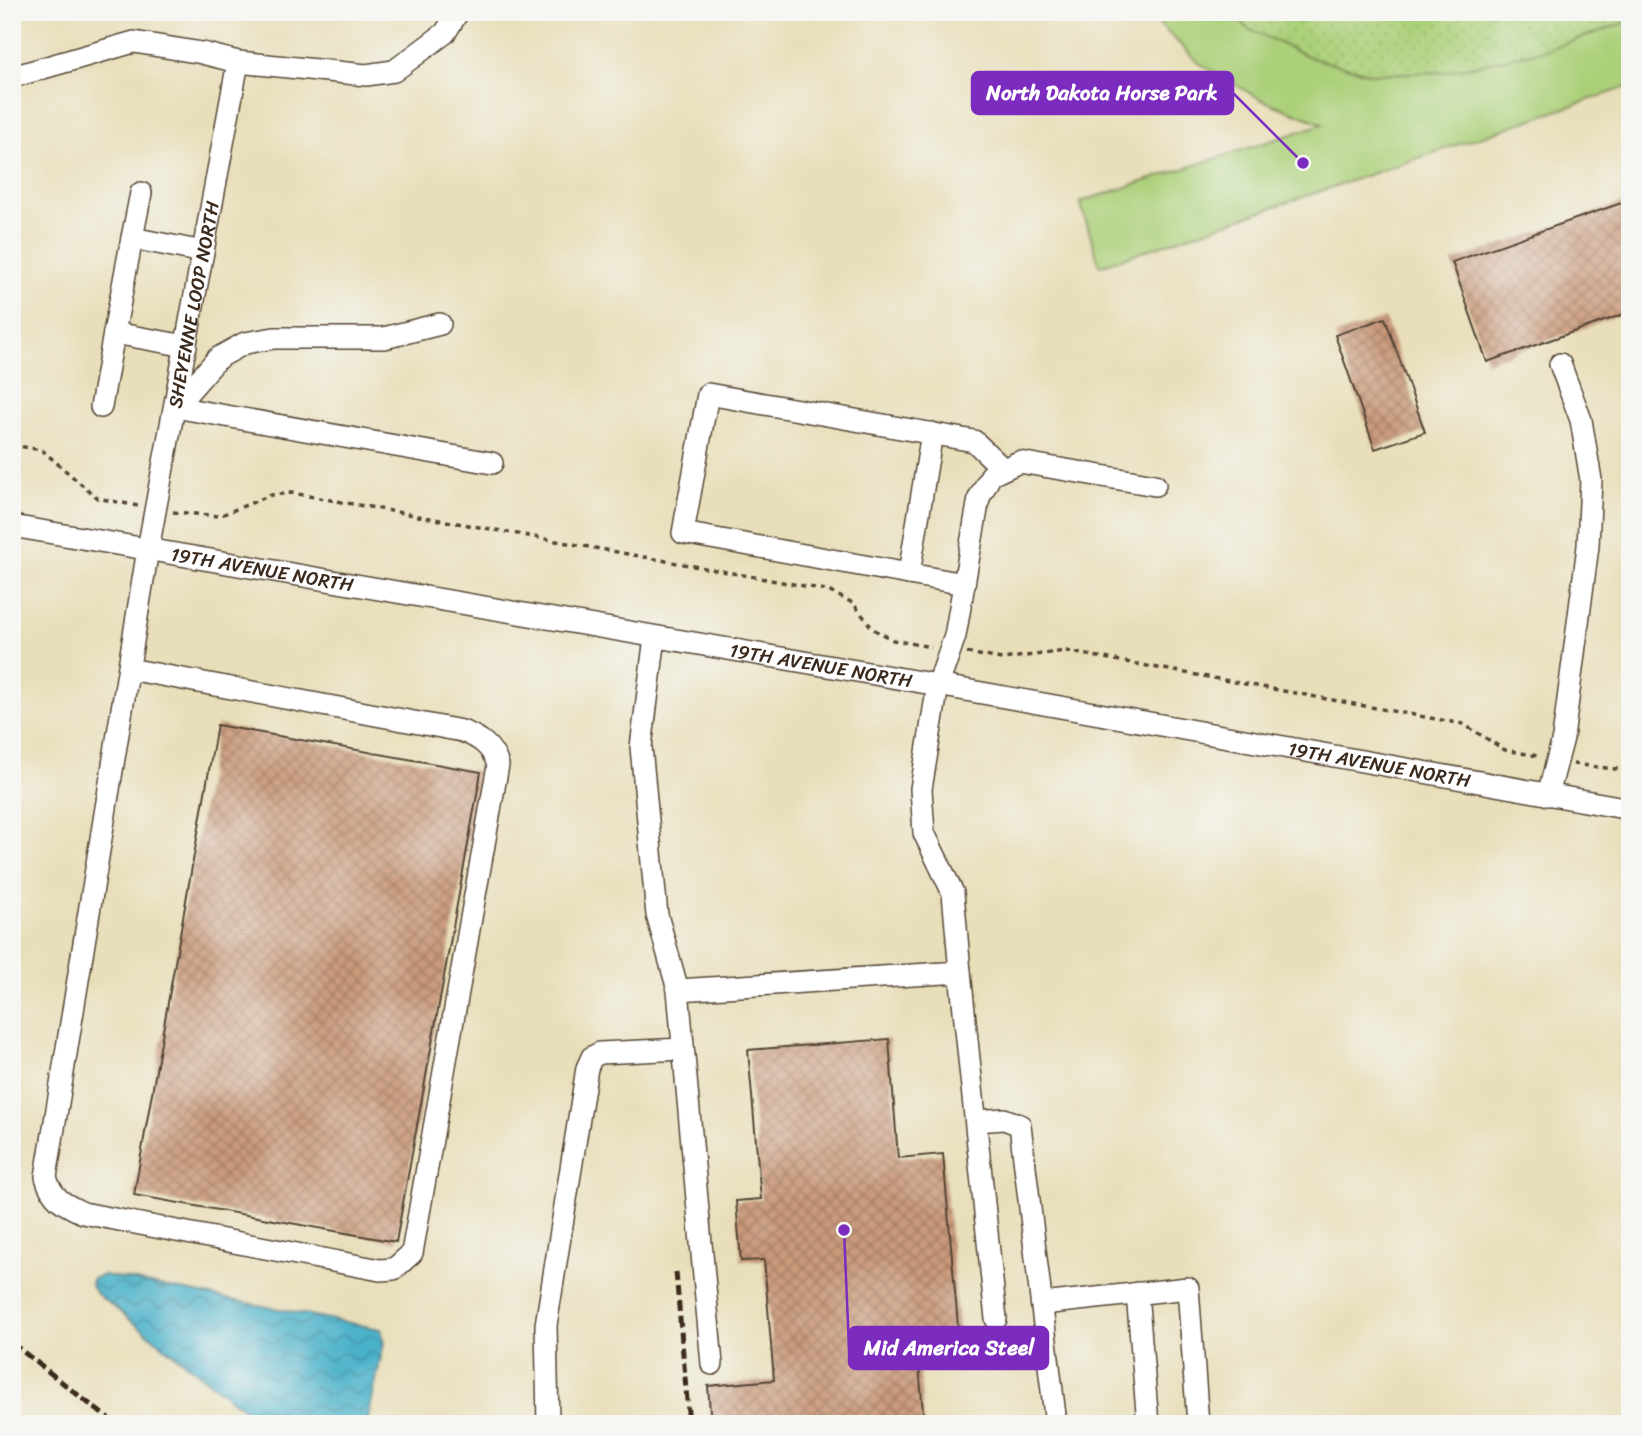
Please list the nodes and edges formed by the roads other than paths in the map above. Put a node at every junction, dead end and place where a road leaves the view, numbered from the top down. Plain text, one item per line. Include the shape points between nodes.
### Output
1 (458, 12) edge
2 (238, 62) junction
3 (12, 77) edge
4 (141, 193) dead end
5 (132, 238) junction
6 (203, 253) junction
7 (440, 324) dead end
8 (114, 333) junction
9 (186, 346) junction
10 (1560, 364) dead end
11 (102, 407) dead end
12 (174, 407) junction
13 (932, 433) junction
14 (492, 464) dead end
15 (1003, 469) junction
16 (1155, 485) dead end
17 (12, 526) edge
18 (148, 549) junction
19 (909, 574) junction
20 (964, 584) junction
21 (655, 637) junction
22 (129, 669) junction
23 (939, 685) junction
24 (1548, 794) junction
25 (1630, 809) edge
26 (960, 972) junction
27 (678, 989) junction
28 (683, 1049) junction
29 (977, 1121) junction
30 (1137, 1293) junction
31 (1042, 1304) junction
32 (996, 1319) dead end
33 (712, 1363) dead end
34 (548, 1424) edge
35 (1056, 1424) edge
36 (1148, 1424) edge
37 (1198, 1424) edge

1 - 2 street via 445,33 394,71 366,75
2 - 3 street via 134,42
2 - 6 street, SHEYENNE LOOP NORTH
4 - 5 street
5 - 6 street
5 - 8 street
6 - 9 street, SHEYENNE LOOP NORTH
7 - 12 street via 384,338 274,338 245,343 218,358
8 - 9 street
8 - 11 street
9 - 12 street, SHEYENNE LOOP NORTH
10 - 24 street via 1581,420 1591,480 1588,546 1563,738
12 - 14 street
12 - 18 street, SHEYENNE LOOP NORTH
13 - 15 street via 974,441
13 - 19 street
13 - 19 street via 708,394 683,533
15 - 16 street via 1019,462
15 - 20 street via 991,475 979,498
17 - 18 street, 19TH AVENUE NORTH
18 - 21 street, 19TH AVENUE NORTH
18 - 22 street, SHEYENNE LOOP NORTH
19 - 20 street
20 - 23 street
21 - 23 street, 19TH AVENUE NORTH
21 - 27 street via 641,747 657,915
22 - 22 street, SHEYENNE LOOP NORTH via 461,731 480,738 494,753 498,765 412,1253 394,1269 133,1225 83,1213 51,1194 46,1177
23 - 24 street, 19TH AVENUE NORTH
23 - 26 street via 920,810 924,833 954,893
24 - 25 street, 19TH AVENUE NORTH
26 - 27 street
26 - 29 street
27 - 28 street
28 - 33 street
28 - 34 street via 600,1053 587,1068 546,1325
29 - 31 street via 1004,1119 1020,1125
29 - 32 street
30 - 31 street
30 - 36 street
30 - 37 street via 1188,1288
31 - 35 street

